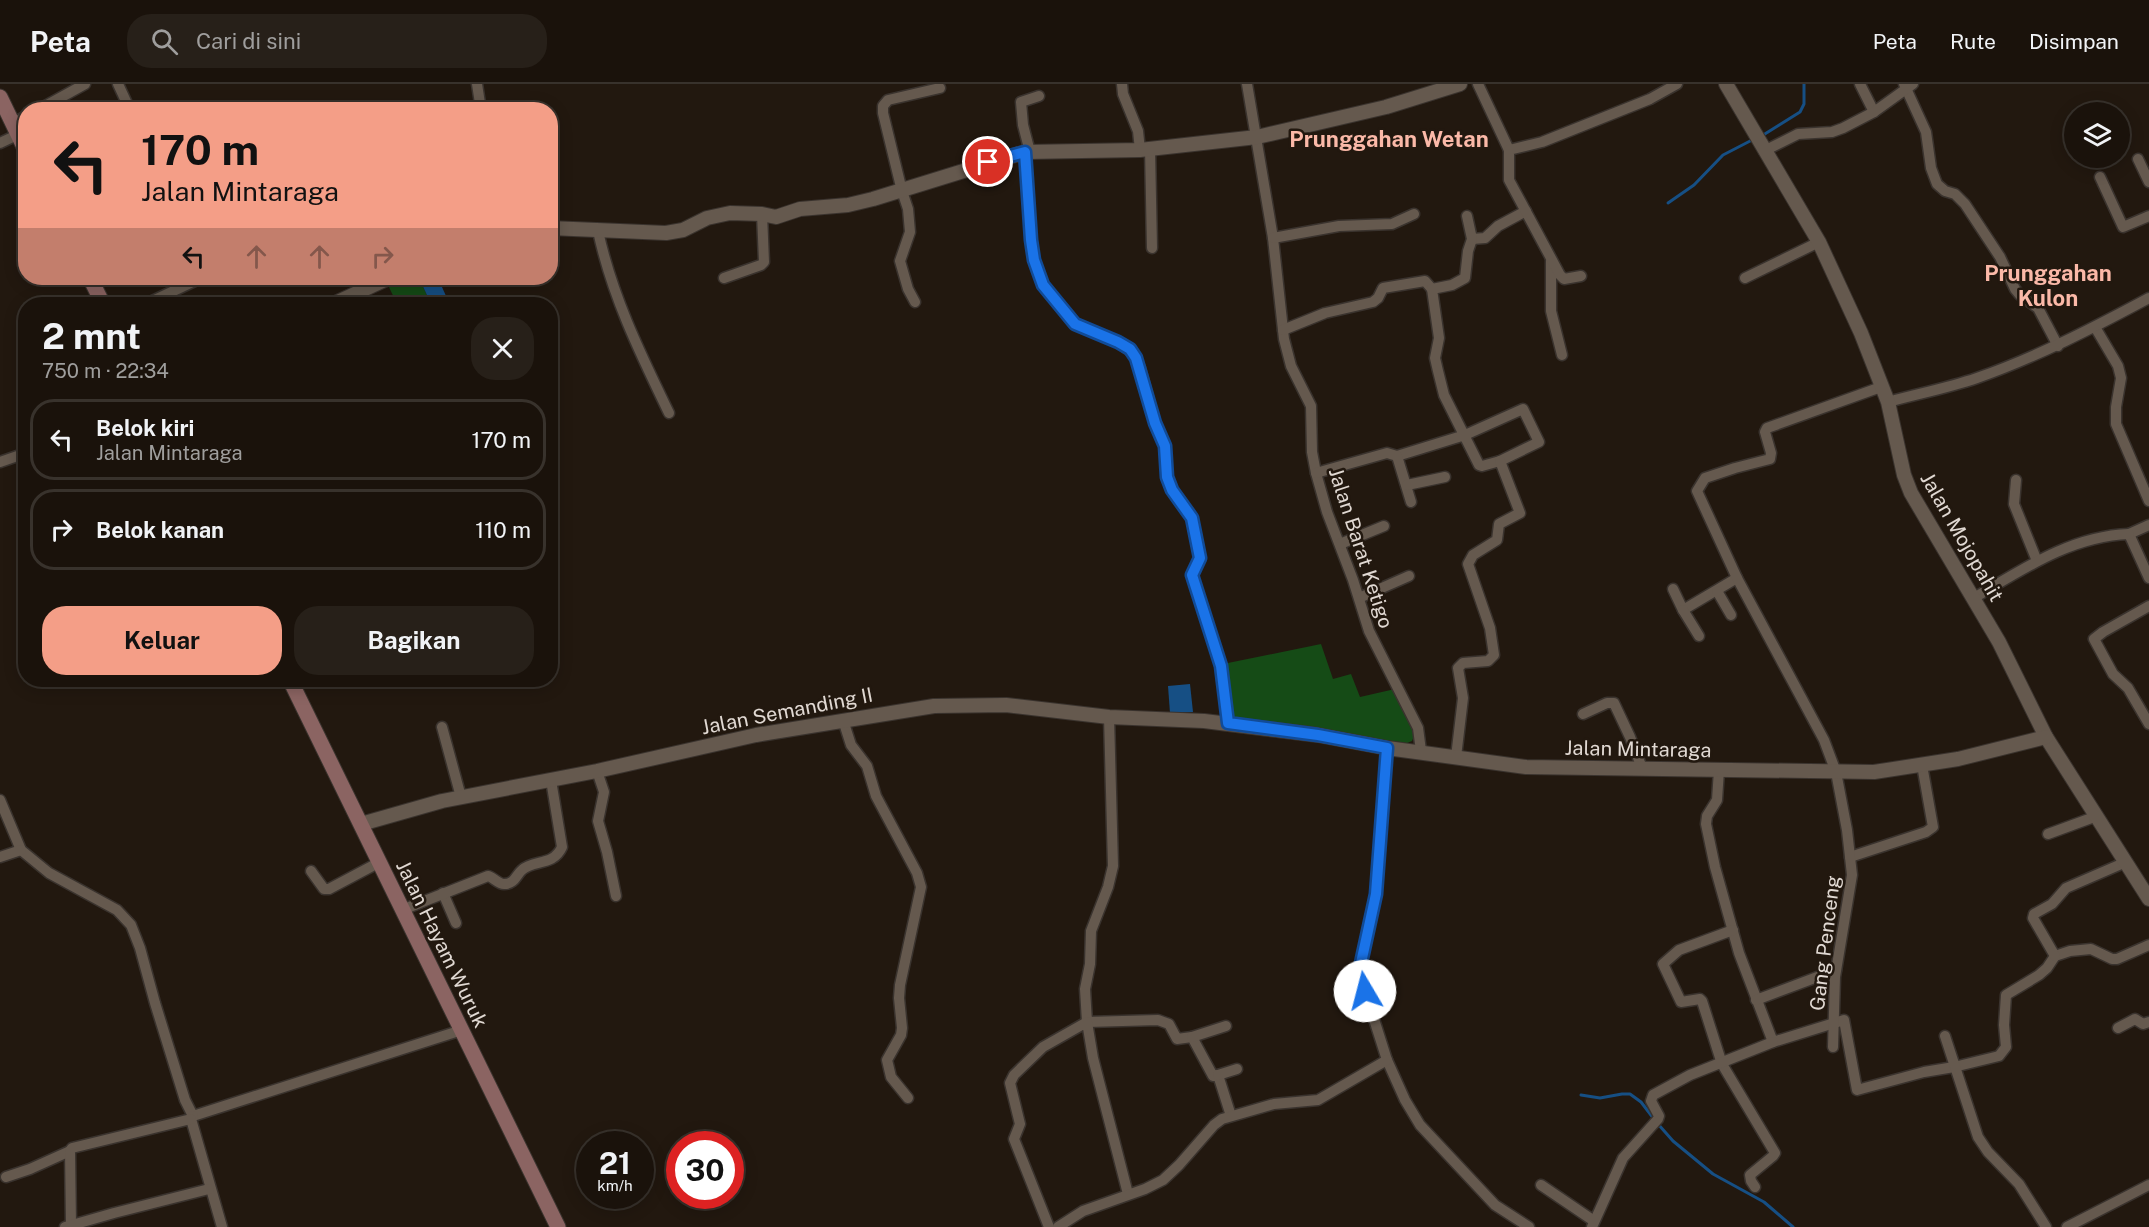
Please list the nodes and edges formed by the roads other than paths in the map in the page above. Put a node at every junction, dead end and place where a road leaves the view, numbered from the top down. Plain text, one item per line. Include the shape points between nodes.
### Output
1 (85, 84) edge
2 (118, 84) edge
3 (477, 84) edge
4 (1122, 84) edge
5 (1249, 84) edge
6 (1460, 84) edge
7 (1478, 84) edge
8 (1677, 84) edge
9 (1726, 84) edge
10 (1860, 84) edge
11 (1908, 86) edge
12 (940, 88) dead end
13 (1039, 96) dead end
14 (0, 97) edge
15 (52, 102) edge
16 (126, 102) edge
17 (479, 102) edge
18 (1874, 112) junction
19 (18, 125) edge
20 (14, 129) junction
21 (18, 136) edge
22 (1257, 137) junction
23 (0, 144) edge
24 (1145, 149) junction
25 (1509, 150) junction
26 (1764, 151) junction
27 (1027, 152) junction
28 (2138, 159) dead end
29 (2100, 177) dead end
30 (2149, 182) edge
31 (902, 191) junction
32 (1526, 211) junction
33 (762, 214) junction
34 (1414, 214) dead end
35 (1467, 216) dead end
36 (2149, 216) edge
37 (558, 228) edge
38 (598, 231) junction
39 (1273, 238) junction
40 (1472, 239) junction
41 (1819, 242) junction
42 (1152, 248) dead end
43 (1551, 258) junction
44 (1581, 276) dead end
45 (724, 278) dead end
46 (1745, 278) dead end
47 (186, 285) edge
48 (374, 285) edge
49 (1432, 290) junction
50 (161, 297) edge
51 (348, 297) edge
52 (2149, 298) edge
53 (915, 302) dead end
54 (2095, 327) junction
55 (1283, 330) junction
56 (2058, 346) junction
57 (1562, 355) dead end
58 (1881, 387) junction
59 (1888, 402) junction
60 (669, 413) dead end
61 (1465, 435) junction
62 (18, 456) edge
63 (1396, 456) junction
64 (1500, 460) junction
65 (0, 462) edge
66 (1316, 473) junction
67 (1445, 477) dead end
68 (2016, 480) dead end
69 (1407, 485) junction
70 (2149, 501) edge
71 (1411, 502) dead end
72 (2149, 525) edge
73 (1384, 526) dead end
74 (2129, 534) junction
75 (1340, 544) junction
76 (2037, 561) junction
77 (1409, 576) dead end
78 (1737, 578) junction
79 (2149, 578) edge
80 (1672, 590) dead end
81 (1717, 591) junction
82 (1359, 598) junction
83 (1974, 598) junction
84 (2149, 606) edge
85 (1683, 610) junction
86 (1731, 615) dead end
87 (1699, 636) dead end
88 (293, 687) edge
89 (1583, 714) dead end
90 (1109, 717) junction
91 (843, 720) junction
92 (1228, 723) junction
93 (2149, 724) edge
94 (442, 727) dead end
95 (2046, 737) junction
96 (1387, 748) junction
97 (1421, 751) junction
98 (1456, 757) junction
99 (1922, 765) junction
100 (1642, 768) junction
101 (1719, 770) junction
102 (597, 771) junction
103 (1836, 772) junction
104 (551, 780) junction
105 (461, 797) junction
106 (0, 800) edge
107 (2097, 816) junction
108 (361, 824) junction
109 (2048, 834) dead end
110 (21, 850) junction
111 (0, 857) edge
112 (1850, 857) junction
113 (2126, 862) junction
114 (378, 863) junction
115 (311, 871) dead end
116 (2147, 891) edge
117 (443, 893) junction
118 (616, 896) dead end
119 (402, 910) junction
120 (456, 922) dead end
121 (1733, 930) junction
122 (2149, 945) edge
123 (2055, 956) junction
124 (1836, 970) junction
125 (1756, 1000) junction
126 (1087, 1022) junction
127 (2149, 1022) edge
128 (1226, 1026) dead end
129 (2118, 1028) dead end
130 (462, 1030) junction
131 (1945, 1036) dead end
132 (1192, 1037) junction
133 (1773, 1042) junction
134 (1833, 1047) dead end
135 (1387, 1060) junction
136 (1722, 1064) junction
137 (1954, 1067) junction
138 (1237, 1069) dead end
139 (1218, 1075) junction
140 (908, 1098) dead end
141 (1231, 1116) junction
142 (192, 1117) junction
143 (70, 1151) junction
144 (6, 1177) dead end
145 (1541, 1185) dead end
146 (2149, 1185) edge
147 (1755, 1187) dead end
148 (210, 1189) junction
149 (1128, 1194) junction
150 (1593, 1224) edge
151 (67, 1227) edge
152 (222, 1227) edge
153 (558, 1227) edge
154 (1049, 1227) edge
155 (1058, 1227) edge
156 (1529, 1227) edge
157 (2046, 1227) edge
158 (2067, 1227) edge

1 - 15 street
2 - 16 street
3 - 17 street
4 - 24 street
5 - 22 street, Jalan Barat Ketigo
6 - 22 street via 1386,107
7 - 25 street
8 - 25 street via 1650,99 1542,142
9 - 26 street, Jalan Mojopahit
10 - 18 street
11 - 18 street
11 - 56 street via 1926,132 1937,184 1965,204 2000,257 2015,289 2038,308
12 - 31 street via 888,100 883,106
13 - 27 street via 1022,102
14 - 20 main road
18 - 26 street via 1832,132 1798,134
19 - 20 street
20 - 21 main road
20 - 23 street
22 - 24 street
22 - 39 street, Jalan Barat Ketigo
24 - 27 street
24 - 42 street
25 - 32 street via 1509,180
26 - 41 street, Jalan Mojopahit
27 - 31 street
27 - 92 street via 1031,240 1043,285 1075,324 1130,349 1140,368 1165,446 1167,477 1192,518 1197,538 1200,558 1192,575 1221,666
28 - 30 street
29 - 36 street via 2123,227
31 - 33 street via 776,217
31 - 53 street via 910,232 900,261 901,270
32 - 40 street via 1485,238
32 - 43 street
33 - 38 street via 730,213 666,233
33 - 45 street via 764,262
34 - 39 street via 1392,224 1339,226
35 - 40 street
37 - 38 street
38 - 60 street via 618,304
39 - 55 street, Jalan Barat Ketigo
40 - 49 street via 1464,280
41 - 46 street
41 - 58 street, Jalan Mojopahit
43 - 44 street via 1563,278
43 - 57 street via 1551,311
47 - 50 street
48 - 51 street
49 - 55 street via 1425,281 1383,288 1373,302 1325,313
49 - 61 street via 1438,338 1435,358 1444,395
52 - 54 street
54 - 56 street
54 - 70 street via 2118,366 2121,378 2116,424
55 - 66 street, Jalan Barat Ketigo via 1290,361 1311,406
56 - 59 street via 1976,378
58 - 59 street, Jalan Mojopahit
58 - 78 street, Gang Penceng via 1767,428 1770,459 1705,478 1700,483 1697,491
59 - 83 street, Jalan Mojopahit via 1906,484
61 - 63 street
61 - 64 street via 1479,465
61 - 64 street via 1524,409 1539,443
62 - 65 street
63 - 66 street via 1383,453
63 - 69 street
64 - 98 street via 1520,512 1499,524 1497,540 1473,555 1468,564 1490,628 1494,655 1488,661 1465,662 1458,668 1463,698
66 - 75 street, Jalan Barat Ketigo
67 - 69 street
68 - 76 street via 2014,504
69 - 71 street
72 - 74 street
73 - 75 street
74 - 76 street via 2079,543
74 - 79 street
75 - 82 street, Jalan Barat Ketigo
76 - 83 street
77 - 82 street
78 - 81 street
78 - 103 street, Gang Penceng via 1824,740
80 - 85 street
81 - 85 street
81 - 86 street
82 - 97 street, Jalan Barat Ketigo via 1371,637 1418,728
83 - 95 street, Jalan Mojopahit
84 - 93 street via 2094,639 2113,674 2128,688
85 - 87 street
88 - 108 main road, Jalan Hayam Wuruk
89 - 100 street via 1607,703 1614,704
90 - 91 street, Jalan Semanding II via 1027,707 963,705
90 - 92 street, Jalan Semanding II
90 - 126 street via 1113,866 1091,931 1085,988
91 - 102 street, Jalan Semanding II
91 - 140 street via 848,739 867,766 876,796 914,866 921,887 900,985 901,1035 887,1060 891,1077
92 - 96 street, Jalan Mintaraga
94 - 105 street
95 - 99 street, Jalan Mintaraga
95 - 107 street, Jalan Mojopahit
96 - 97 street, Jalan Mintaraga
96 - 135 street via 1376,894 1361,963 1365,991
97 - 98 street, Jalan Mintaraga
98 - 100 street, Jalan Mintaraga via 1526,766
99 - 103 street, Jalan Mintaraga via 1874,772
99 - 112 street via 1933,827
100 - 101 street, Jalan Mintaraga
101 - 103 street, Jalan Mintaraga
101 - 121 street via 1717,800 1706,820
102 - 104 street, Jalan Semanding II
102 - 118 street via 604,792 598,821
103 - 112 street, Gang Penceng
104 - 105 street, Jalan Semanding II
104 - 117 street via 562,847 559,854 523,869 508,883 488,876
105 - 108 street, Jalan Semanding II
106 - 110 street
107 - 109 street
107 - 113 street, Jalan Mojopahit
108 - 114 main road, Jalan Hayam Wuruk
110 - 111 street
110 - 142 street via 49,873 117,910 131,925
112 - 124 street, Gang Penceng via 1850,892
113 - 116 street, Jalan Mojopahit
113 - 123 street via 2066,888 2052,904 2034,914
114 - 115 street via 329,889 324,889
114 - 119 main road, Jalan Hayam Wuruk
117 - 119 street
117 - 120 street
119 - 130 main road, Jalan Hayam Wuruk
121 - 125 street
121 - 136 street via 1679,950 1663,964 1682,1002 1702,1001
122 - 123 street via 2117,959 2091,949
123 - 137 street via 2039,975 2006,995 2006,1047 2002,1053
124 - 125 street
124 - 134 street, Gang Penceng
125 - 133 street
126 - 132 street via 1158,1020 1169,1024 1177,1039
126 - 149 street
126 - 154 street via 1043,1047 1010,1083 1020,1124 1014,1139
127 - 129 street via 2144,1024 2135,1019
128 - 132 street
130 - 142 street
130 - 153 main road, Jalan Hayam Wuruk
131 - 137 street
132 - 139 street via 1213,1076
133 - 136 street
133 - 137 street via 1844,1020 1857,1090
135 - 141 street via 1318,1100 1274,1104
135 - 156 street via 1413,1115 1431,1139 1495,1205
136 - 147 street via 1775,1153 1750,1175
136 - 150 street via 1690,1075 1653,1095 1651,1101 1659,1116 1623,1158
137 - 157 street via 1977,1137 2019,1184
138 - 139 street
139 - 141 street
141 - 149 street via 1214,1125 1169,1176
142 - 143 street
142 - 148 street
143 - 144 street
143 - 151 street via 72,1202
145 - 150 street
146 - 158 street
148 - 151 street
148 - 152 street
149 - 155 street via 1083,1211

